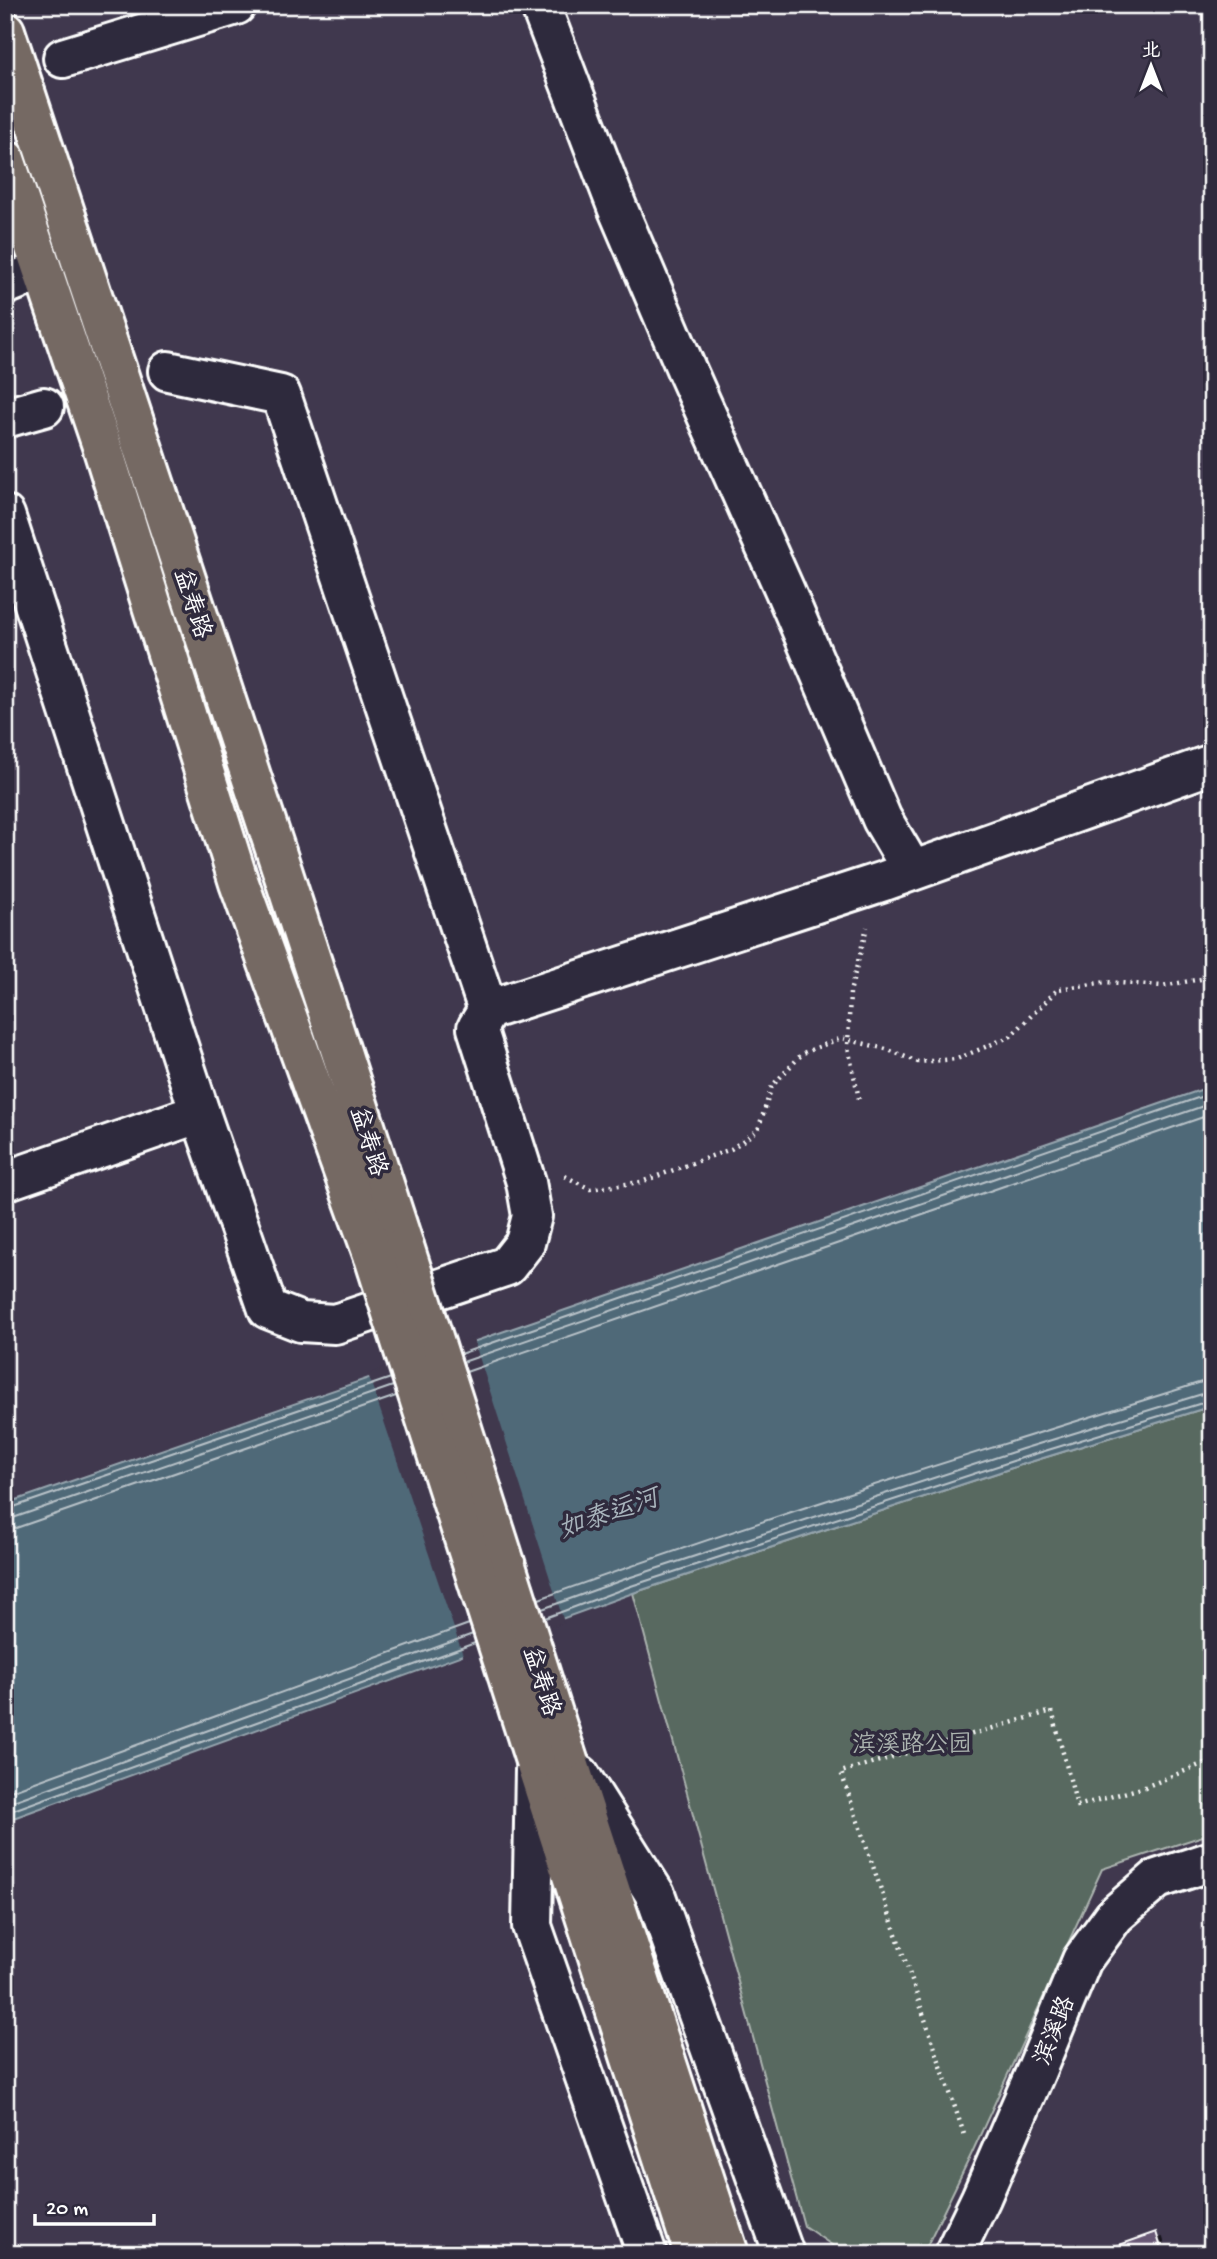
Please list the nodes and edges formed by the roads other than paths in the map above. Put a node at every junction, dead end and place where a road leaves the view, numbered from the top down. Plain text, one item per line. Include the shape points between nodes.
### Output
1 (236, 5) edge
2 (540, 5) edge
3 (5, 31) edge
4 (63, 58) dead end
5 (5, 159) edge
6 (42, 270) junction
7 (5, 285) edge
8 (168, 371) dead end
9 (44, 407) dead end
10 (5, 418) edge
11 (5, 515) edge
12 (1212, 764) edge
13 (898, 875) junction
14 (488, 1010) junction
15 (200, 1113) junction
16 (5, 1181) edge
17 (389, 1252) junction
18 (550, 1756) junction
19 (1212, 1861) edge
20 (724, 2249) edge
21 (647, 2254) edge
22 (784, 2254) edge
23 (954, 2254) edge

1 - 4 street
2 - 13 street via 617,207 882,819
3 - 17 main road, 益寿路 via 282,870
5 - 6 main road, 益寿路
6 - 7 street
6 - 17 main road, 益寿路 via 239,883
8 - 14 street via 281,395
9 - 10 street
11 - 15 street
12 - 13 street
13 - 14 street
14 - 15 street via 477,1028 526,1182 531,1216 525,1243 507,1266 335,1324 302,1322 268,1309
15 - 16 street
17 - 18 main road, 益寿路, bridge
18 - 20 main road, 益寿路
18 - 21 street via 532,1926
18 - 22 street via 655,1894
19 - 23 street, 滨溪路 via 1157,1879 1115,1915 1082,1960

